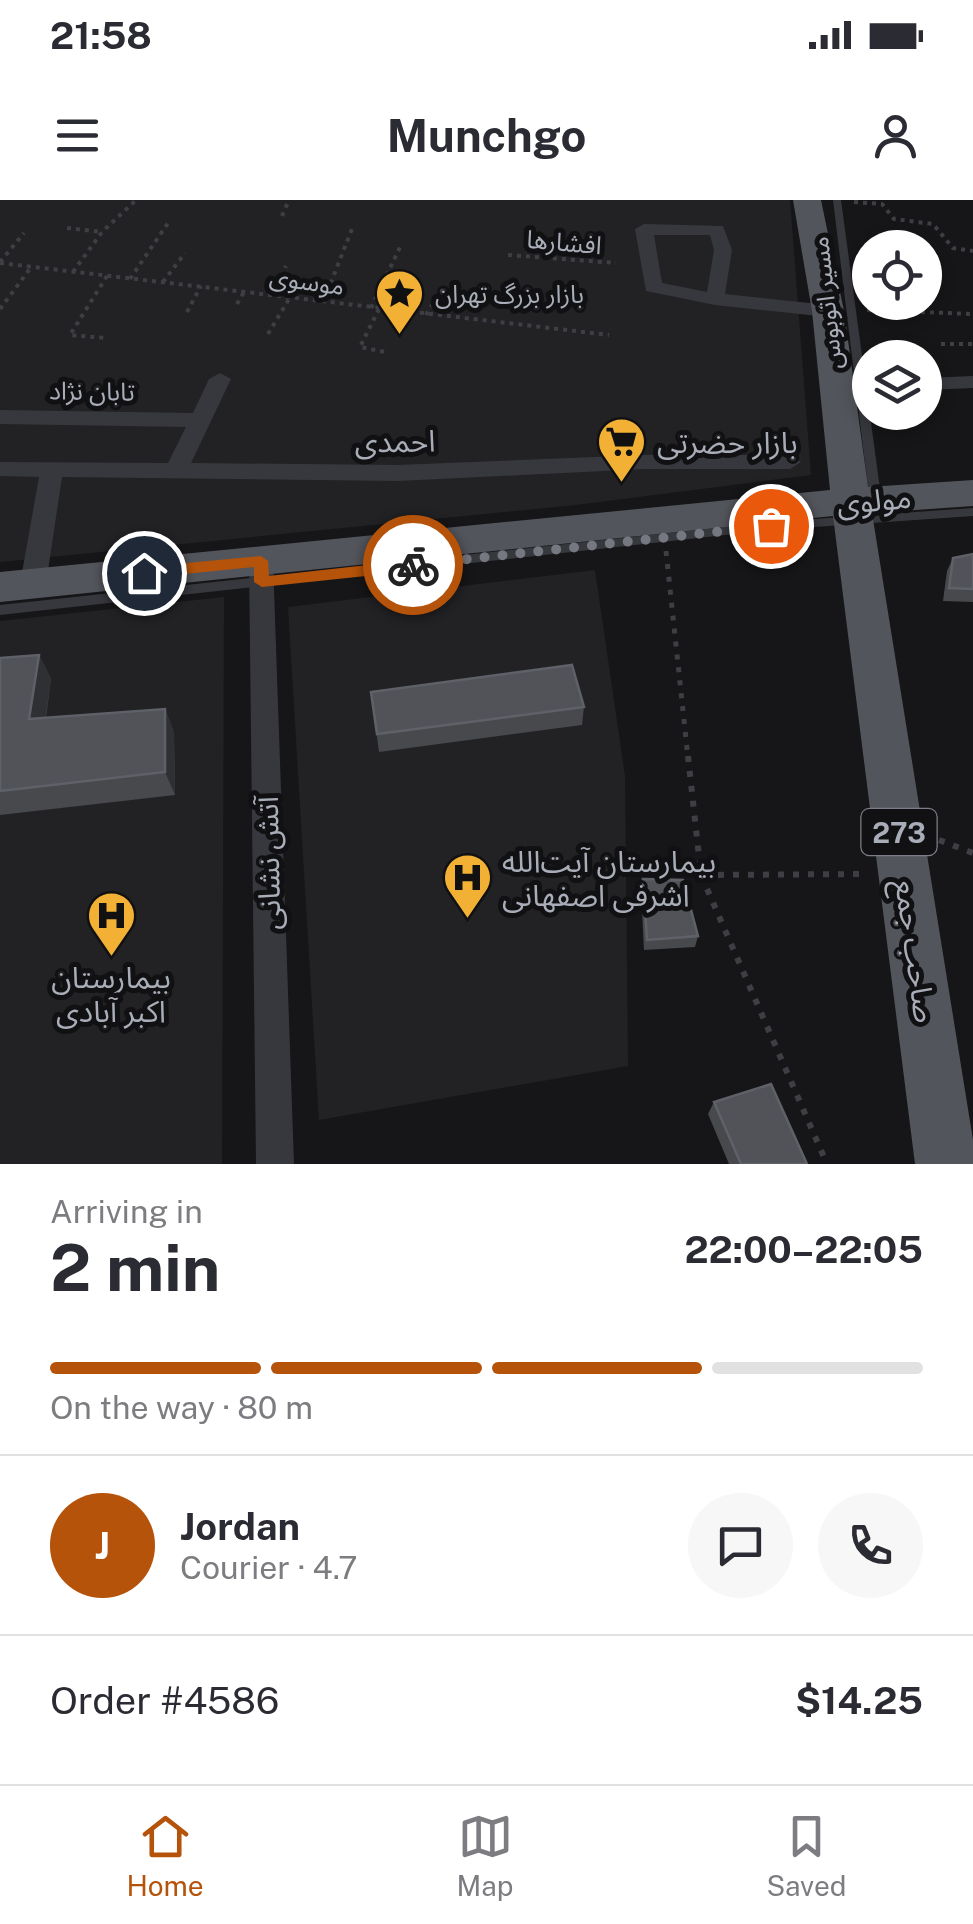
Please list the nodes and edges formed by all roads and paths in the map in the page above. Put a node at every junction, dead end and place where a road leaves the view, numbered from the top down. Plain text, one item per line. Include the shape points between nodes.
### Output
1 (126, 200) edge
2 (289, 200) edge
3 (827, 200) edge
4 (135, 201) edge
5 (282, 216) dead end
6 (170, 220) dead end
7 (67, 228) dead end
8 (352, 229) dead end
9 (24, 232) dead end
10 (102, 232) junction
11 (401, 245) dead end
12 (973, 251) edge
13 (186, 253) dead end
14 (508, 255) dead end
15 (0, 262) edge
16 (616, 264) dead end
17 (32, 266) junction
18 (286, 266) dead end
19 (73, 272) junction
20 (107, 276) junction
21 (130, 279) junction
22 (163, 282) junction
23 (444, 284) dead end
24 (201, 286) junction
25 (246, 290) junction
26 (273, 292) junction
27 (292, 294) junction
28 (715, 299) junction
29 (324, 300) junction
30 (237, 304) dead end
31 (372, 308) junction
32 (0, 309) edge
33 (379, 309) junction
34 (839, 311) junction
35 (187, 312) dead end
36 (426, 314) junction
37 (973, 314) edge
38 (268, 334) dead end
39 (609, 335) dead end
40 (107, 338) dead end
41 (942, 344) edge
42 (973, 344) edge
43 (385, 352) dead end
44 (852, 371) edge
45 (220, 379) dead end
46 (973, 382) edge
47 (942, 383) edge
48 (6, 417) edge
49 (200, 420) junction
50 (859, 430) edge
51 (0, 443) edge
52 (790, 462) dead end
53 (0, 469) edge
54 (52, 470) junction
55 (176, 470) junction
56 (973, 493) edge
57 (865, 510) junction
58 (973, 512) edge
59 (664, 538) junction
60 (261, 572) junction
61 (16, 585) edge
62 (0, 610) edge
63 (905, 874) junction
64 (701, 875) junction
65 (276, 1164) edge
66 (827, 1164) edge
67 (946, 1164) edge

1 - 4 path
2 - 5 path
3 - 12 path via 882,204 894,219 933,224 953,248
3 - 34 main road, صاحب جمع
4 - 10 path
6 - 21 path
7 - 10 path
8 - 29 path
9 - 15 path
10 - 19 path
11 - 31 path
13 - 22 path
14 - 16 path, افشارها
15 - 17 path, موسوی
17 - 19 path, موسوی
17 - 32 path
18 - 26 path
19 - 20 path, موسوی
20 - 21 path, موسوی
20 - 40 path via 70,335
21 - 22 path, موسوی
22 - 24 path, موسوی
23 - 36 path
24 - 25 path, موسوی
24 - 35 path
25 - 26 path, موسوی
25 - 30 path
26 - 27 path, موسوی
27 - 29 path, موسوی
27 - 38 path
28 - 28 street via 654,287 644,229 716,230 722,250
28 - 34 street
29 - 31 path, موسوی
31 - 33 path, موسوی
33 - 36 path, موسوی
33 - 43 path via 360,348
34 - 37 path
34 - 44 main road, صاحب جمع
36 - 39 path, موسوی
41 - 42 path
45 - 49 street
46 - 47 street
48 - 49 street, تابان نژاد
48 - 51 street, تابان نژاد
49 - 55 street
50 - 57 main road, صاحب جمع
52 - 55 street, احمدی via 398,473
53 - 54 street, احمدی
54 - 55 street, احمدی
54 - 61 street
56 - 57 main road, مولوی
57 - 58 lane
57 - 59 lane
57 - 60 main road, مولوی
57 - 63 main road, صاحب جمع / 273
59 - 60 lane
59 - 64 path
60 - 61 main road, مولوی
60 - 62 lane
60 - 65 street, آتش نشانی
63 - 64 path
63 - 67 main road, صاحب جمع / 273
64 - 66 path

